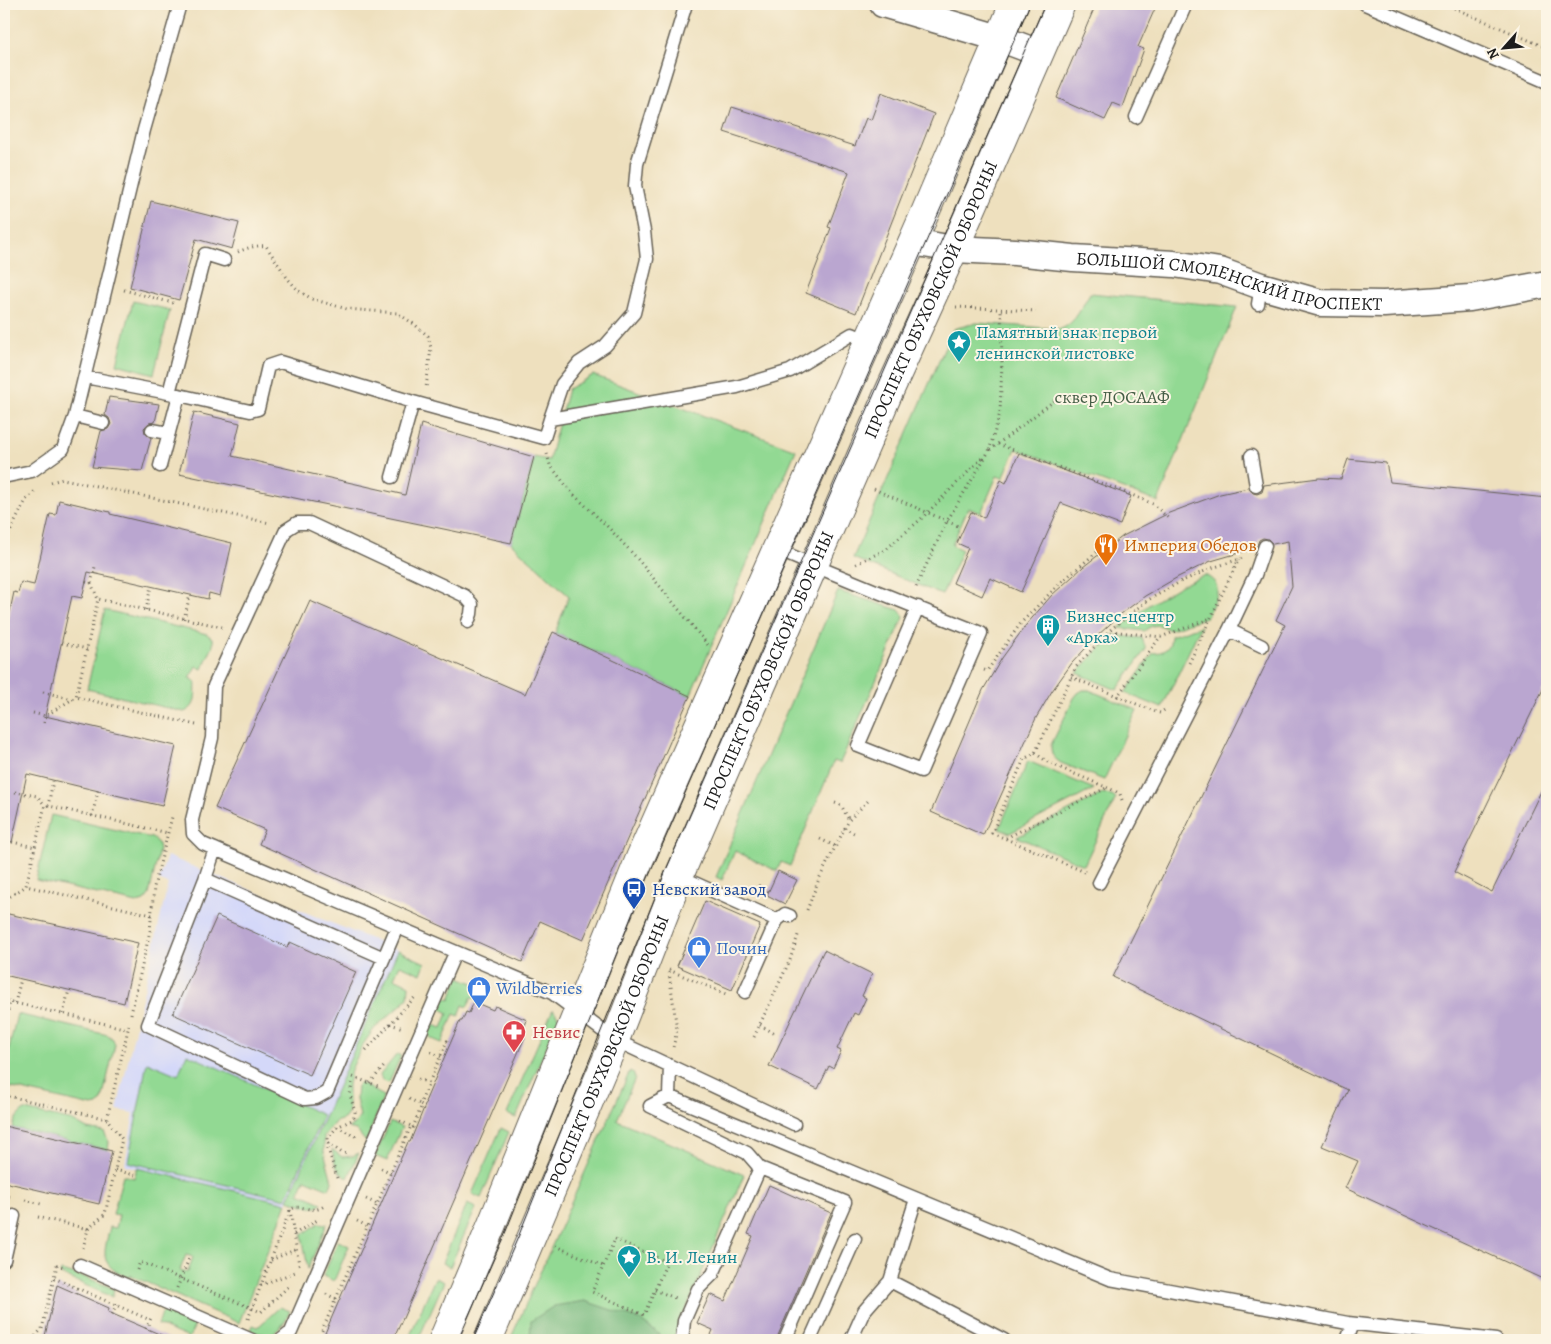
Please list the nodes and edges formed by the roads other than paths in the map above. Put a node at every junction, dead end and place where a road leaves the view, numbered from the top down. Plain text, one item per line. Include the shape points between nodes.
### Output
1 (180, 4) edge
2 (686, 4) edge
3 (884, 4) edge
4 (1014, 4) edge
5 (1060, 4) edge
6 (1186, 4) edge
7 (1365, 4) edge
8 (999, 38) junction
9 (1039, 53) junction
10 (1547, 82) edge
11 (1136, 117) dead end
12 (912, 242) junction
13 (954, 249) junction
14 (224, 260) road end
15 (1547, 284) edge
16 (869, 341) junction
17 (85, 376) junction
18 (174, 394) junction
19 (413, 402) junction
20 (75, 416) junction
21 (550, 419) junction
22 (103, 423) dead end
23 (152, 430) dead end
24 (169, 433) junction
25 (1252, 456) dead end
26 (160, 466) dead end
27 (8, 476) dead end
28 (392, 477) dead end
29 (1256, 486) dead end
30 (775, 549) junction
31 (1264, 549) road end
32 (825, 570) junction
33 (913, 606) junction
34 (468, 622) dead end
35 (1229, 630) junction
36 (1262, 646) dead end
37 (215, 849) junction
38 (679, 876) junction
39 (205, 879) junction
40 (1100, 881) road end
41 (790, 916) dead end
42 (776, 920) junction
43 (397, 927) junction
44 (455, 953) junction
45 (384, 958) junction
46 (745, 992) dead end
47 (577, 1013) junction
48 (615, 1040) junction
49 (670, 1066) junction
50 (669, 1096) junction
51 (794, 1124) dead end
52 (760, 1168) junction
53 (916, 1199) junction
54 (14, 1216) dead end
55 (855, 1239) dead end
56 (4, 1260) edge
57 (80, 1265) road end
58 (890, 1281) junction
59 (1353, 1324) junction
60 (247, 1338) edge
61 (282, 1340) edge
62 (442, 1340) edge
63 (488, 1340) edge
64 (682, 1340) edge
65 (785, 1340) edge
66 (810, 1340) edge
67 (851, 1340) edge
68 (1004, 1340) edge
69 (1348, 1340) edge
70 (1496, 1340) edge

1 - 17 lane via 144,130
2 - 21 lane via 637,164 635,186 647,259 634,313 605,346 580,363 562,384
3 - 8 street
4 - 8 main road
5 - 9 main road, ПРОСПЕКТ ОБУХОВСКОЙ ОБОРОНЫ
6 - 11 lane
7 - 10 lane
8 - 9 street
8 - 12 main road
9 - 13 main road, ПРОСПЕКТ ОБУХОВСКОЙ ОБОРОНЫ
12 - 13 street, БОЛЬШОЙ СМОЛЕНСКИЙ ПРОСПЕКТ
12 - 16 main road
13 - 15 street, БОЛЬШОЙ СМОЛЕНСКИЙ ПРОСПЕКТ via 1174,264 1220,271 1259,295 1321,303 1384,304 1470,298
13 - 32 main road, ПРОСПЕКТ ОБУХОВСКОЙ ОБОРОНЫ via 888,394
14 - 18 lane via 205,254
16 - 21 lane via 852,334 790,370 737,388
16 - 30 main road
17 - 18 lane
17 - 20 lane
18 - 19 lane via 250,411 258,408 268,366 280,362
18 - 24 lane
19 - 21 lane via 544,438
19 - 28 lane
20 - 22 lane
20 - 27 lane via 63,449 32,471
23 - 24 lane
24 - 26 lane
25 - 29 lane
30 - 32 lane
30 - 47 main road via 640,858
31 - 35 lane
32 - 33 lane
32 - 38 main road, ПРОСПЕКТ ОБУХОВСКОЙ ОБОРОНЫ
33 - 33 lane via 980,633 921,771 858,746
34 - 37 lane via 472,604 465,596 309,523 297,523 286,530 214,686 212,738 192,820 193,834 203,844
35 - 36 lane
35 - 40 lane
37 - 39 lane
37 - 43 lane
38 - 42 lane
38 - 48 main road, ПРОСПЕКТ ОБУХОВСКОЙ ОБОРОНЫ
39 - 45 lane
39 - 45 lane via 148,1026 305,1099 327,1092
41 - 42 lane via 785,914
42 - 46 lane
43 - 44 lane
43 - 45 lane
44 - 47 lane via 552,993
44 - 61 lane via 291,1332
47 - 48 lane
47 - 62 main road
48 - 49 lane
48 - 63 main road, ПРОСПЕКТ ОБУХОВСКОЙ ОБОРОНЫ
49 - 50 lane
49 - 51 lane
50 - 52 lane via 650,1106 747,1153
50 - 53 lane
52 - 64 lane via 713,1274 698,1288 684,1321
52 - 65 lane via 845,1202
53 - 58 lane
53 - 59 lane via 1110,1279
54 - 56 lane
55 - 66 lane
57 - 60 lane
58 - 67 lane via 864,1311
58 - 68 lane
59 - 69 lane
59 - 70 lane

